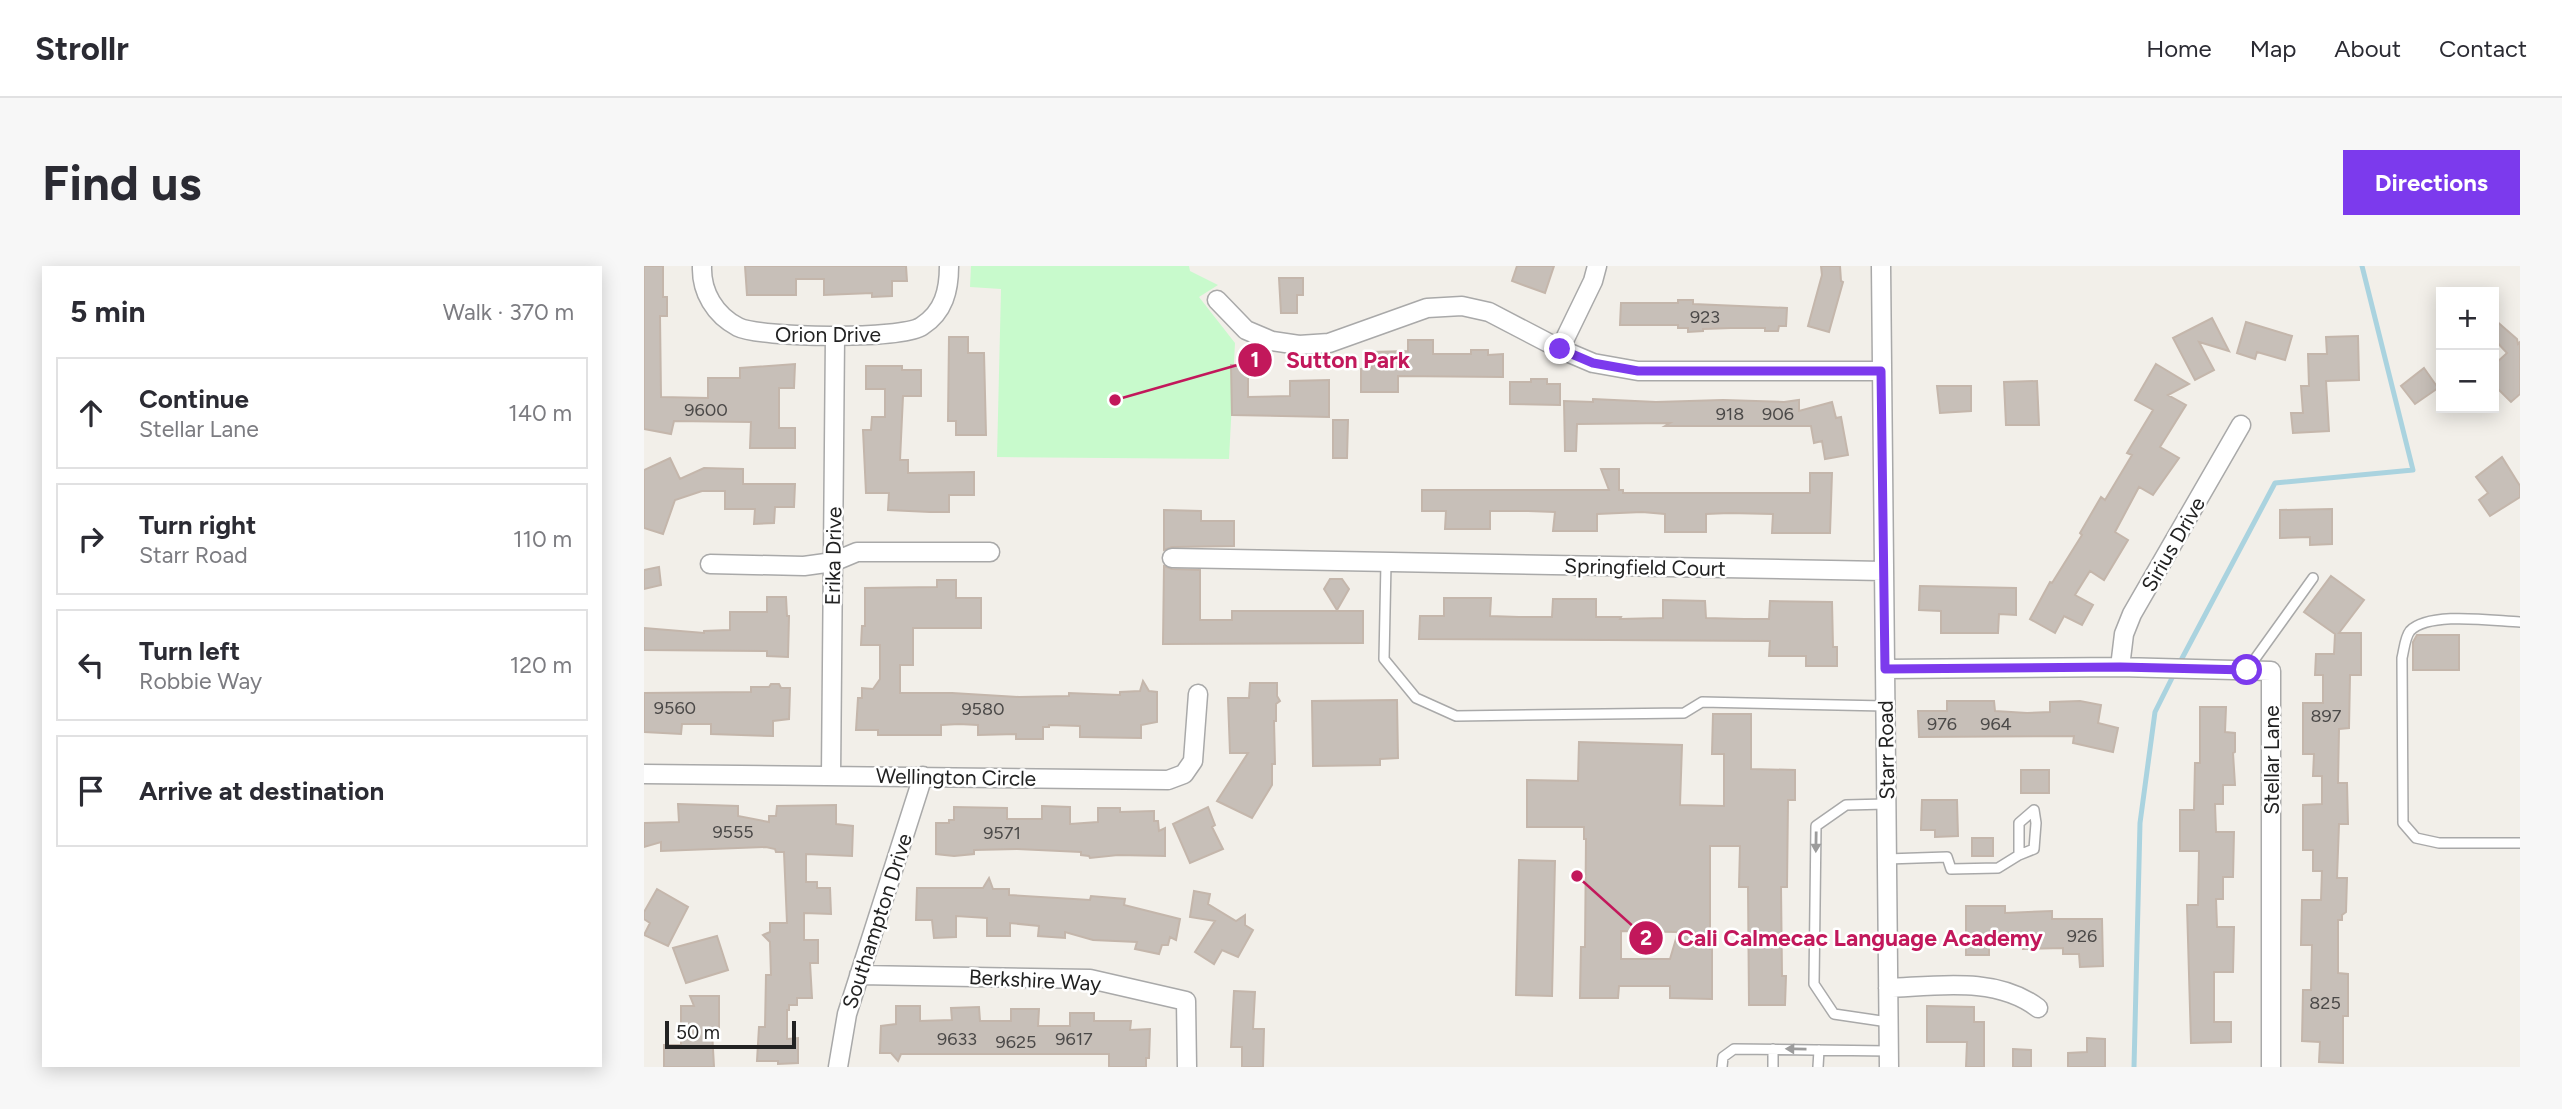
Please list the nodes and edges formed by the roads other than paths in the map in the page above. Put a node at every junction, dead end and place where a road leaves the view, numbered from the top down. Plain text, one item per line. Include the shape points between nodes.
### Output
1 (702, 266) edge
2 (949, 266) edge
3 (1597, 266) edge
4 (1881, 266) edge
5 (1217, 300) dead end
6 (835, 335) junction
7 (1560, 349) junction
8 (1881, 371) junction
9 (2241, 425) dead end
10 (990, 552) dead end
11 (1172, 558) dead end
12 (833, 562) junction
13 (1386, 563) junction
14 (710, 564) dead end
15 (1883, 572) junction
16 (2313, 578) dead end
17 (2520, 622) edge
18 (2120, 667) junction
19 (1885, 669) junction
20 (2247, 670) junction
21 (1198, 694) dead end
22 (1885, 706) junction
23 (644, 774) edge
24 (831, 776) junction
25 (923, 776) junction
26 (1886, 804) junction
27 (2520, 844) edge
28 (2019, 855) dead end
29 (1887, 859) junction
30 (859, 975) junction
31 (1888, 988) junction
32 (2038, 1008) dead end
33 (1888, 1022) junction
34 (1773, 1049) junction
35 (1819, 1050) junction
36 (1889, 1059) edge
37 (838, 1067) edge
38 (1187, 1067) edge
39 (1722, 1067) edge
40 (1773, 1067) edge
41 (1818, 1067) edge
42 (2271, 1067) edge

1 - 6 street, Orion Drive via 708,298 739,328 763,334
2 - 6 street, Orion Drive via 947,297 921,328 900,334
3 - 7 street
4 - 8 street, Starr Road
5 - 7 street via 1246,330 1272,341 1299,345 1329,343 1427,308 1462,306 1489,312
6 - 12 street, Erika Drive
7 - 8 street via 1593,363 1638,371
8 - 15 street, Starr Road
9 - 18 street, Sirius Drive via 2132,614
10 - 12 street via 857,552
11 - 13 street, Springfield Court
12 - 14 street via 804,566
12 - 24 street, Erika Drive
13 - 15 street, Springfield Court
13 - 22 lane via 1384,659 1416,698 1456,716 1684,713 1702,702
15 - 19 street, Starr Road
16 - 20 lane
17 - 27 lane via 2439,620 2419,624 2408,633 2402,658 2403,823 2416,838 2440,844
18 - 19 street, Stellar Lane
18 - 20 street, Stellar Lane
19 - 22 street, Starr Road
20 - 42 street, Stellar Lane via 2271,671
21 - 25 street, Wellington Circle via 1193,761 1184,774 1168,780
22 - 26 street, Starr Road
23 - 24 street, Wellington Circle
24 - 25 street, Wellington Circle
25 - 30 street, Southampton Drive
26 - 29 street, Starr Road
26 -> 33 lane via 1846,805 1816,826 1815,984 1834,1014
28 - 29 lane via 1998,868 1951,869 1947,856
29 - 31 street, Starr Road
30 - 37 street, Southampton Drive
30 - 38 street, Berkshire Way via 1090,979 1186,1001
31 - 32 street via 1994,988 2025,998
31 - 33 street, Starr Road
33 - 36 street, Starr Road
35 -> 34 lane
34 - 39 lane via 1734,1049 1723,1057
34 - 40 lane
35 - 36 lane
35 - 41 lane

